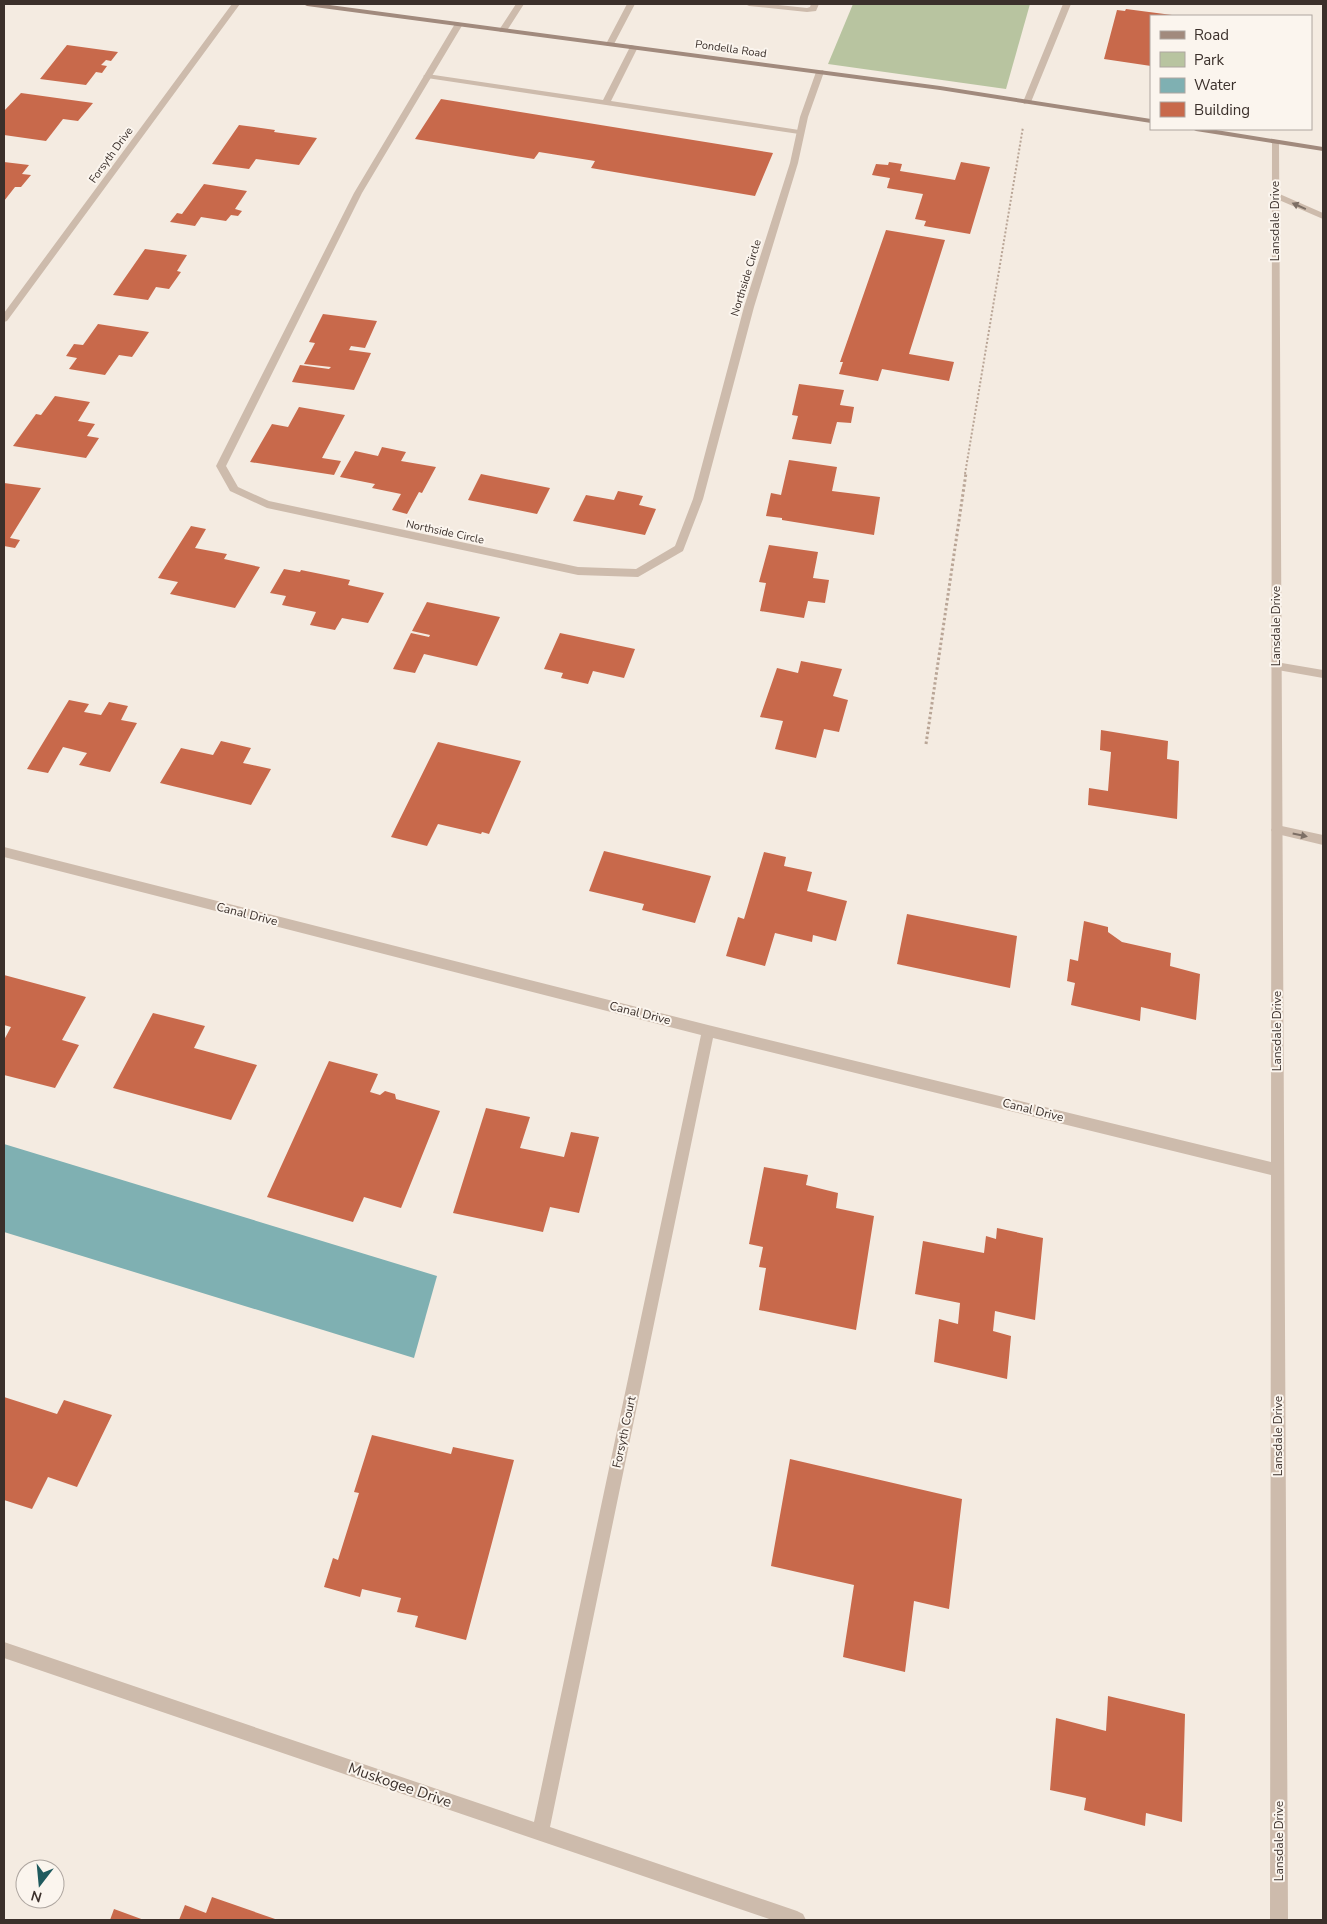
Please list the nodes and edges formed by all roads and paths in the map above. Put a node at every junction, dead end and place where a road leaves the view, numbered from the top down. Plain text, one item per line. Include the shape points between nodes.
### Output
1 (236, 4) edge
2 (308, 4) edge
3 (520, 4) edge
4 (631, 4) edge
5 (749, 4) edge
6 (815, 4) edge
7 (1067, 4) edge
8 (459, 24) junction
9 (503, 30) junction
10 (610, 44) junction
11 (634, 47) junction
12 (820, 72) junction
13 (427, 76) junction
14 (1028, 102) junction
15 (606, 103) junction
16 (1150, 122) edge
17 (1203, 130) edge
18 (799, 132) junction
19 (1275, 141) junction
20 (1323, 149) edge
21 (1275, 195) junction
22 (1323, 216) edge
23 (4, 319) edge
24 (1276, 666) junction
25 (1323, 674) edge
26 (926, 744) dead end
27 (1277, 830) junction
28 (1323, 840) edge
29 (4, 852) edge
30 (708, 1031) junction
31 (1277, 1170) junction
32 (4, 1650) edge
33 (540, 1833) junction
34 (797, 1920) edge
35 (1279, 1920) edge

1 - 23 street, Forsyth Drive
2 - 8 main road, Pondella Road
3 - 9 street
4 - 10 street
5 - 6 street via 807,10 813,9
7 - 14 street
8 - 9 main road, Pondella Road
8 - 13 street, Northside Circle
9 - 10 main road, Pondella Road
10 - 11 main road, Pondella Road
11 - 12 main road, Pondella Road
11 - 15 street
12 - 14 main road, Pondella Road
12 - 18 street, Northside Circle
13 - 15 street
13 - 18 street, Northside Circle via 358,194 221,466 234,489 267,504 578,571 638,573 678,548 698,499 749,307 794,163
14 - 16 main road, Pondella Road
14 - 26 path via 970,436
15 - 18 street
17 - 19 main road
19 - 20 main road
19 - 21 street, Lansdale Drive
22 -> 21 street
21 - 24 street, Lansdale Drive
24 - 25 street
24 - 27 street, Lansdale Drive
27 -> 28 street
27 - 31 street, Lansdale Drive
29 - 30 street, Canal Drive
30 - 31 street, Canal Drive
30 - 33 street, Forsyth Court
31 - 35 street, Lansdale Drive
32 - 33 street, Muskogee Drive
33 - 34 street, Muskogee Drive

